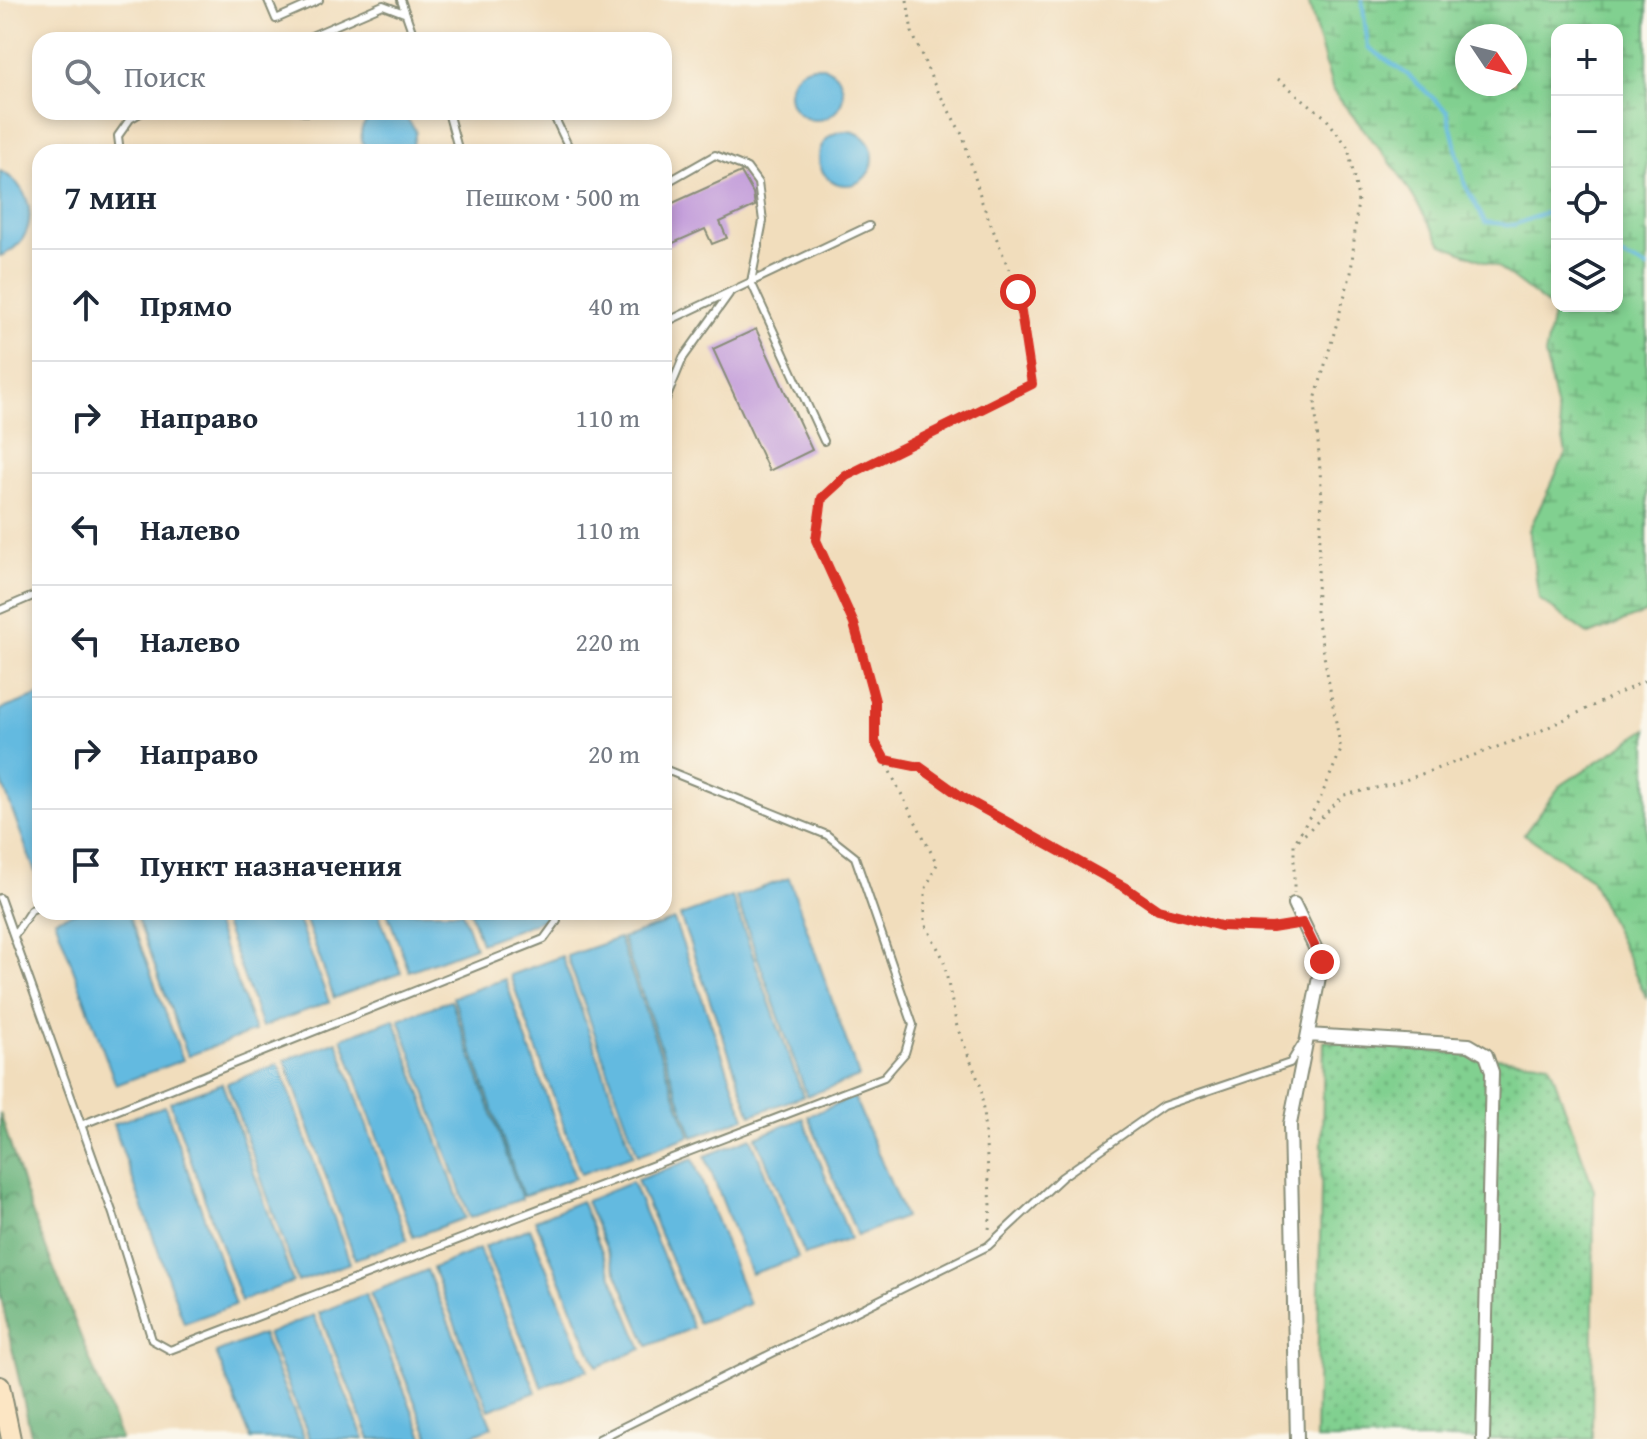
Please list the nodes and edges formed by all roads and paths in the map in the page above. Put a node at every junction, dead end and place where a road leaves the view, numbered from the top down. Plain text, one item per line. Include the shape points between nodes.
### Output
1 (268, 0) edge
2 (319, 0) edge
3 (401, 0) edge
4 (907, 0) edge
5 (404, 13) junction
6 (321, 32) edge
7 (412, 32) edge
8 (1278, 79) dead end
9 (129, 120) edge
10 (450, 120) edge
11 (556, 120) edge
12 (119, 144) edge
13 (457, 144) edge
14 (567, 144) edge
15 (672, 179) edge
16 (869, 226) dead end
17 (751, 282) junction
18 (731, 291) junction
19 (672, 319) edge
20 (672, 385) edge
21 (824, 441) dead end
22 (32, 596) edge
23 (0, 610) edge
24 (1647, 680) edge
25 (885, 760) junction
26 (672, 772) edge
27 (1294, 844) junction
28 (0, 898) edge
29 (1294, 904) joint
30 (32, 910) edge
31 (557, 920) edge
32 (1303, 923) junction
33 (14, 936) junction
34 (1308, 1035) junction
35 (81, 1125) junction
36 (988, 1246) junction
37 (0, 1386) edge
38 (11, 1439) edge
39 (599, 1439) edge
40 (1297, 1439) edge
41 (1483, 1439) edge

1 - 2 lane via 276,19
3 - 5 lane
4 - 25 path via 912,32 963,136 982,202 1018,292 1032,384 846,476 822,498 816,540 854,624 875,701 875,742
5 - 6 lane via 383,5
5 - 7 lane
8 - 27 path via 1325,117 1348,147 1358,198 1351,273 1315,400 1322,499 1316,611 1341,750
9 - 12 lane via 118,136
10 - 13 lane
11 - 14 lane
15 - 17 lane via 715,155 747,168 758,183 763,221
16 - 17 lane
17 - 18 lane
17 - 21 lane
18 - 19 lane
18 - 20 lane via 683,358
22 - 23 lane
24 - 27 path via 1536,733 1394,784 1344,795
25 - 32 path via 920,767 962,797 1158,910 1221,926
25 - 36 path via 937,864 925,890 925,924 943,958 957,1027 981,1087 991,1205
26 - 35 lane via 827,835 855,857 913,1025 905,1053 884,1077 170,1350 152,1340
27 - 29 path
28 - 33 lane
29 - 32 street
30 - 33 lane
31 - 35 lane via 544,939
32 - 34 street via 1322,962
33 - 35 lane
34 - 36 lane via 1290,1063 1163,1106 1062,1177
34 - 40 street via 1290,1124
34 - 41 street via 1469,1045 1486,1055 1492,1072
36 - 39 lane
37 - 38 main road

